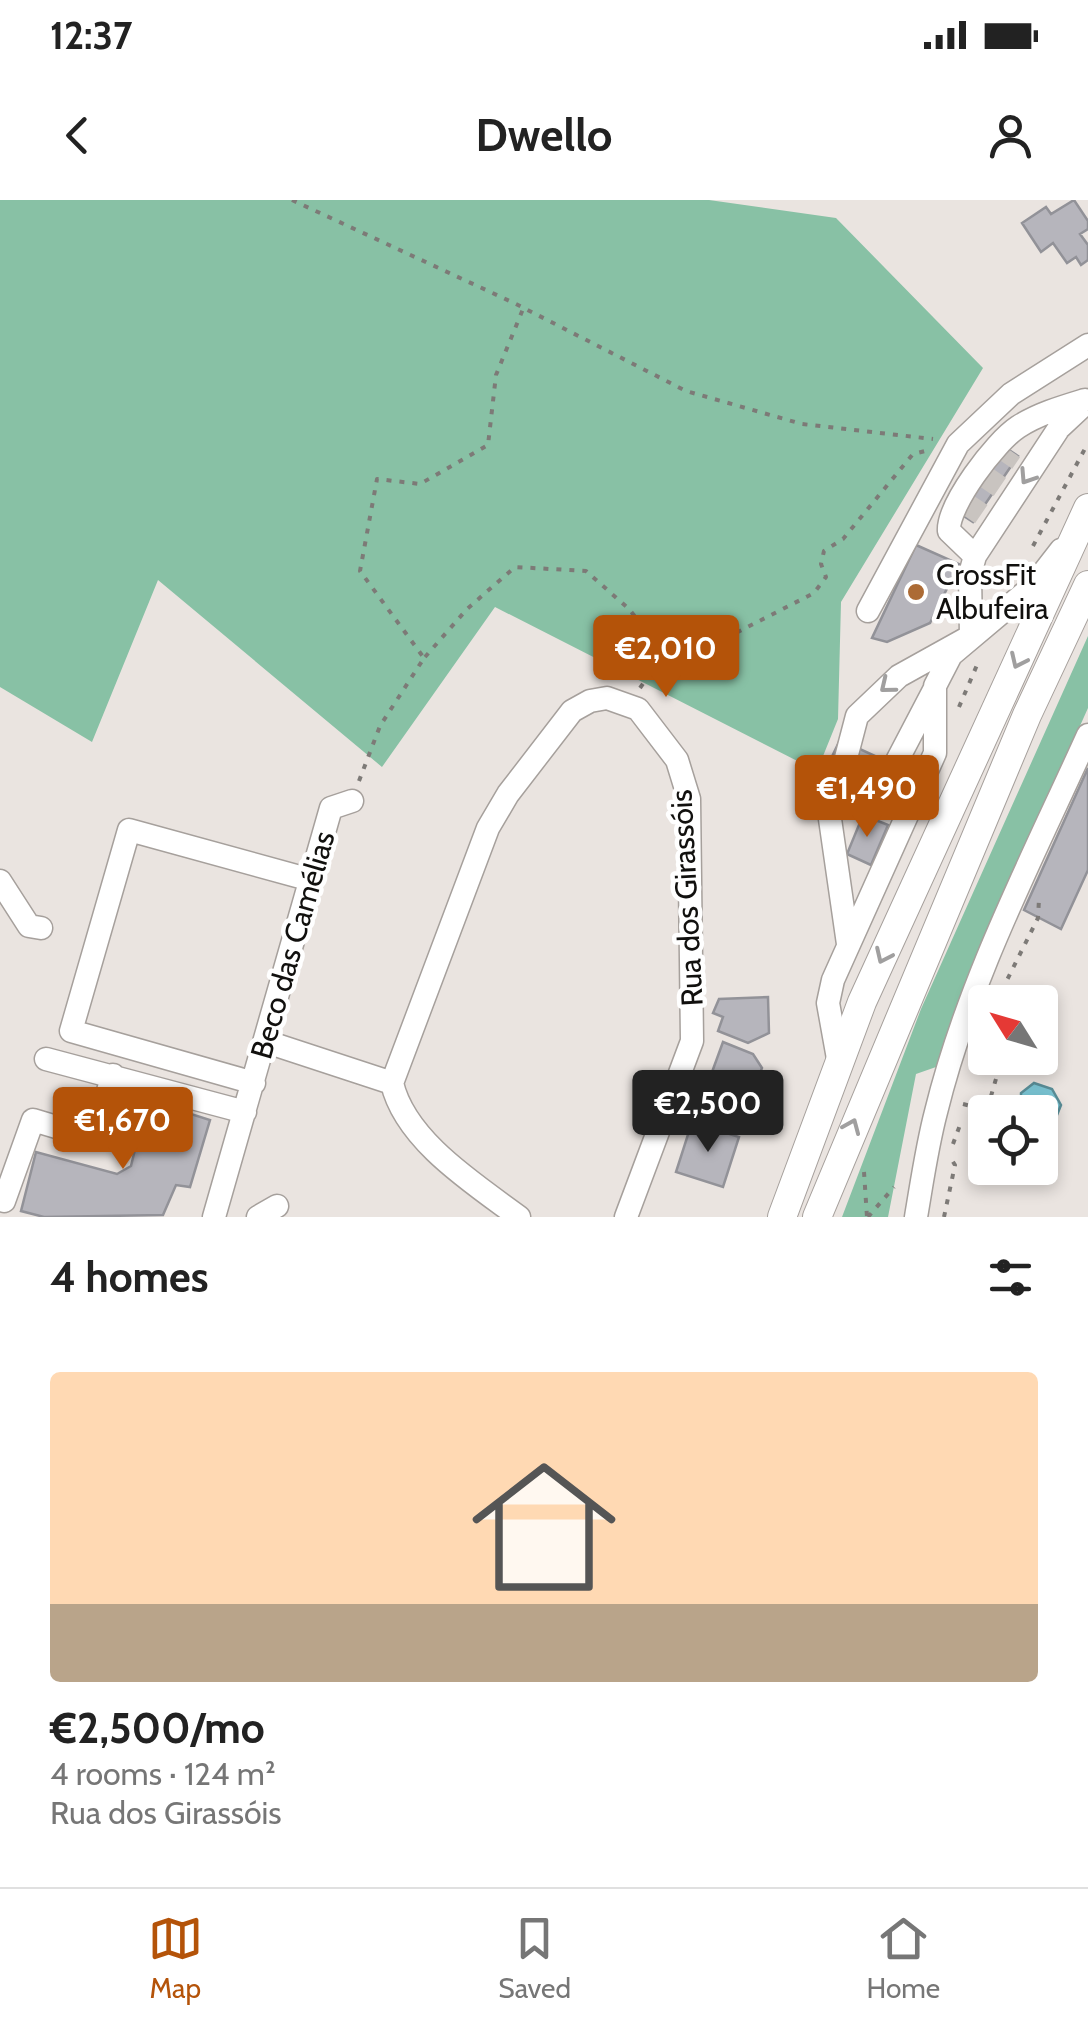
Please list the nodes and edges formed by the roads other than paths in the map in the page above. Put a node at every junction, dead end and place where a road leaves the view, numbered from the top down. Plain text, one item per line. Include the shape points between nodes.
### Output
1 (1088, 345) edge
2 (1088, 400) edge
3 (1054, 410) junction
4 (1011, 451) tunnel mouth
5 (966, 517) tunnel mouth
6 (1084, 518) edge
7 (968, 549) junction
8 (1088, 586) edge
9 (868, 612) dead end
10 (971, 636) junction
11 (936, 686) junction
12 (1088, 735) edge
13 (837, 788) junction
14 (352, 801) road end
15 (876, 801) junction
16 (902, 822) junction
17 (311, 880) junction
18 (0, 881) edge
19 (40, 928) dead end
20 (848, 944) junction
21 (267, 1042) junction
22 (46, 1059) dead end
23 (839, 1064) junction
24 (113, 1076) junction
25 (392, 1082) junction
26 (254, 1083) junction
27 (245, 1112) junction
28 (4, 1201) dead end
29 (214, 1217) edge
30 (518, 1217) edge
31 (626, 1217) edge
32 (782, 1217) edge
33 (817, 1217) edge
34 (916, 1217) edge

1 - 9 street via 1011,394 958,444
2 - 3 street
2 -> 7 street via 1059,428
3 - 4 street
3 - 7 street via 998,444 948,516 949,531
5 - 7 street
6 - 10 street via 1033,586
6 -> 23 main road
7 - 10 street
33 -> 8 main road via 1027,715
10 - 11 street
10 -> 13 street via 898,676 856,716
11 - 15 street
11 - 16 street via 935,753
12 - 34 street via 961,1032 936,1112
13 - 15 street
13 - 20 street via 830,820
14 - 17 street, Beco das Camélias via 331,808
15 - 16 street
16 - 20 street
17 - 21 street, Beco das Camélias
17 - 26 street via 128,830 76,1012 71,1031
18 - 19 street via 28,926
20 - 23 street via 828,1004
21 - 25 street
21 - 26 street, Beco das Camélias
22 - 24 street
23 - 32 main road
24 - 27 street
24 - 28 street via 93,1138 33,1120
25 - 30 street via 397,1106 410,1123
25 - 31 street, Rua dos Girassóis via 488,828 508,794 572,712 606,698 630,705 656,727 677,760 689,799 695,993 692,1041
26 - 27 street, Beco das Camélias
27 - 29 street, Beco das Camélias

